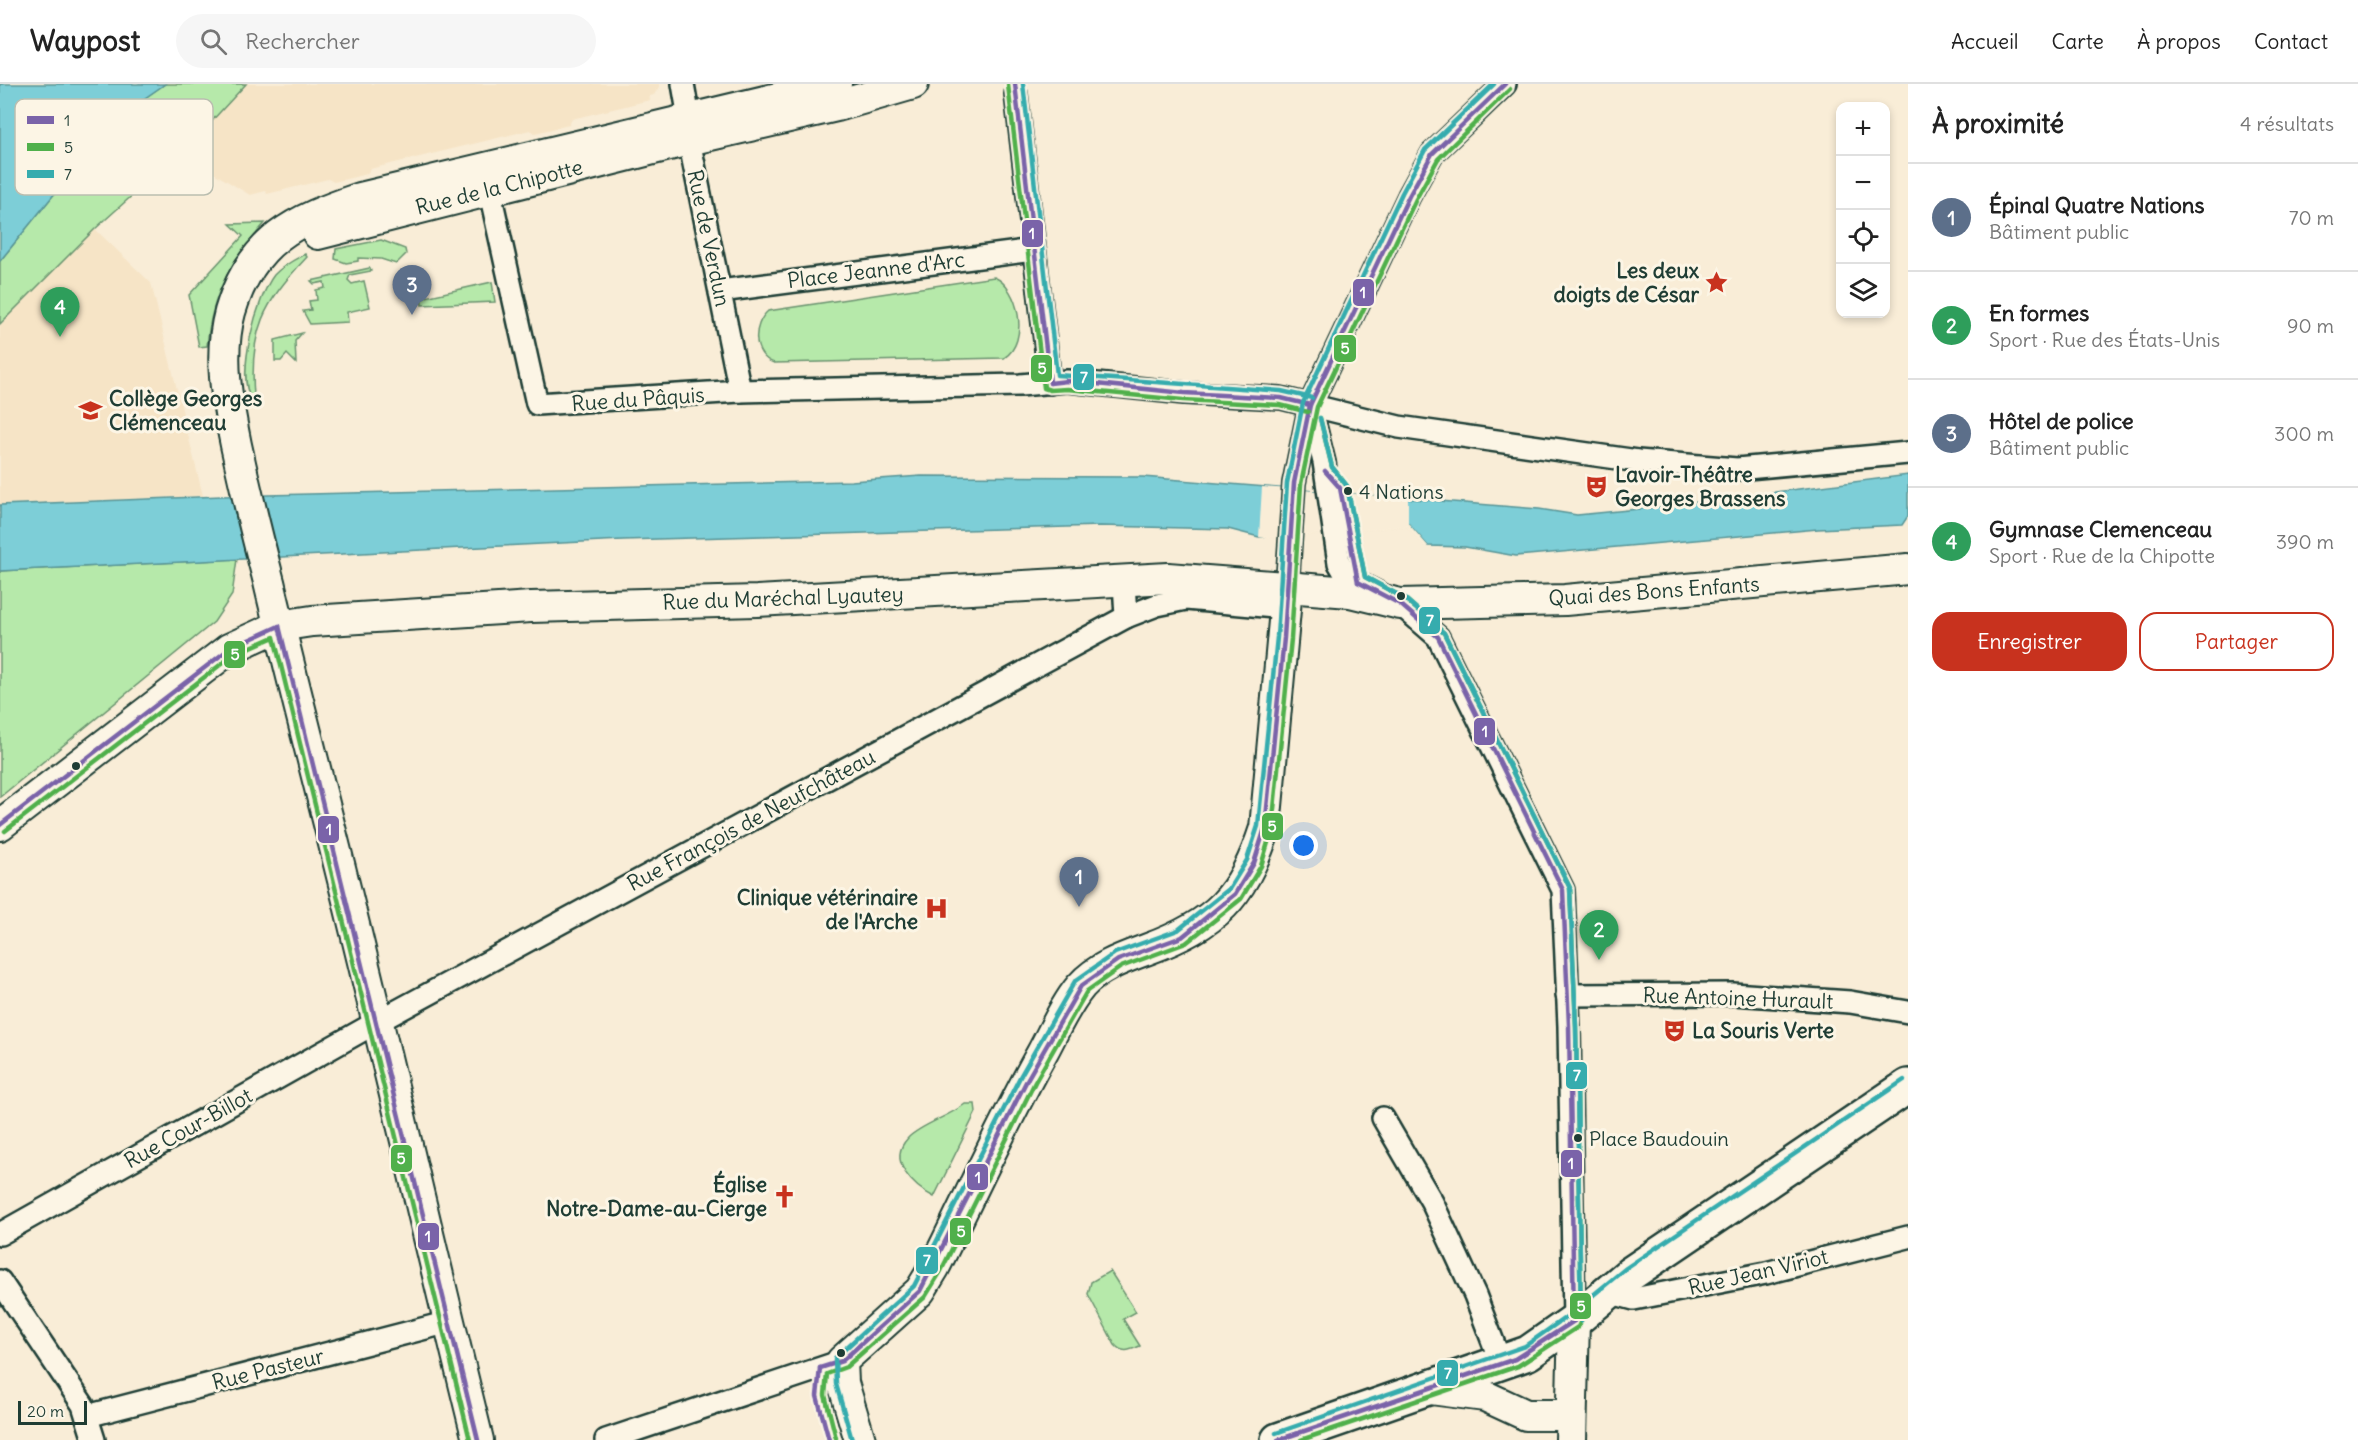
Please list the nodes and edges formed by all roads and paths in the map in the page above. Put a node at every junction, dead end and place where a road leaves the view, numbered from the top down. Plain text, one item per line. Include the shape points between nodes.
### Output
1 (683, 84) edge
2 (836, 84) edge
3 (913, 84) edge
4 (1505, 84) edge
5 (1016, 94) dead end
6 (689, 129) junction
7 (487, 179) junction
8 (1033, 250) junction
9 (720, 291) junction
10 (1050, 382) junction
11 (740, 391) junction
12 (1310, 405) junction
13 (1908, 453) edge
14 (1908, 569) edge
15 (1124, 582) junction
16 (1286, 598) junction
17 (1400, 604) junction
18 (1126, 617) junction
19 (279, 626) junction
20 (0, 825) edge
21 (1567, 995) junction
22 (1908, 1012) edge
23 (377, 1022) junction
24 (1908, 1086) edge
25 (1383, 1118) dead end
26 (0, 1234) edge
27 (1908, 1236) edge
28 (0, 1281) edge
29 (1608, 1293) junction
30 (1574, 1321) junction
31 (449, 1322) junction
32 (842, 1361) junction
33 (1501, 1363) junction
34 (1431, 1389) junction
35 (1526, 1415) junction
36 (87, 1416) junction
37 (1571, 1428) edge
38 (94, 1440) edge
39 (478, 1440) edge
40 (606, 1440) edge
41 (860, 1440) edge
42 (1278, 1440) edge
43 (1543, 1440) edge

1 - 6 street, Rue de Verdun
2 - 6 main road, Rue de la Chipotte
3 - 6 main road, Rue de la Chipotte via 837,106
4 - 12 street via 1432,153
5 - 8 street
6 - 7 main road, Rue de la Chipotte
6 - 9 street, Rue de Verdun
7 - 11 street, Rue du Pâquis via 537,404
7 - 19 main road, Rue de la Chipotte via 324,231 295,245 272,268 256,294 244,345 244,405 236,444
8 - 9 street, Place Jeanne d'Arc
8 - 10 street
9 - 11 street, Rue de Verdun
10 - 11 street
10 - 12 street via 1281,398
12 - 13 street via 1399,427 1638,461 1737,469
12 - 16 street via 1294,483
12 - 17 street via 1339,563 1347,577
14 - 17 main road, Quai des Bons Enfants via 1621,596
15 - 16 main road, Rue du Maréchal Lyautey via 1168,578
15 - 18 street
15 - 19 main road, Rue du Maréchal Lyautey via 757,601 531,607
16 - 17 main road, Quai des Bons Enfants via 1350,592
16 - 18 street, Rue François de Neufchâteau via 1186,599 1157,604
16 - 32 main road via 1265,828 1254,863 1235,894 1182,937 1118,960 1081,986 1028,1078 920,1291
17 - 21 street via 1438,637 1563,890
18 - 23 street, Rue François de Neufchâteau
19 - 20 main road, Rue du Maréchal Lyautey via 229,649
19 - 23 main road
21 - 22 street, Rue Antoine Hurault via 1733,993 1850,1002
21 - 30 street
23 - 26 street, Rue Cour-Billot
23 - 31 main road
24 - 29 main road via 1630,1274
25 - 33 street via 1432,1202
27 - 29 street, Rue Jean Viriot via 1766,1273 1634,1299
28 - 36 street
29 - 30 main road
30 - 33 main road via 1528,1353
30 - 37 main road
31 - 36 street, Rue Pasteur
31 - 39 main road
32 - 40 street
32 - 41 main road via 843,1383
33 - 34 main road
34 - 35 main road via 1485,1396
34 - 42 main road
35 - 37 main road
35 - 43 main road
36 - 38 street

